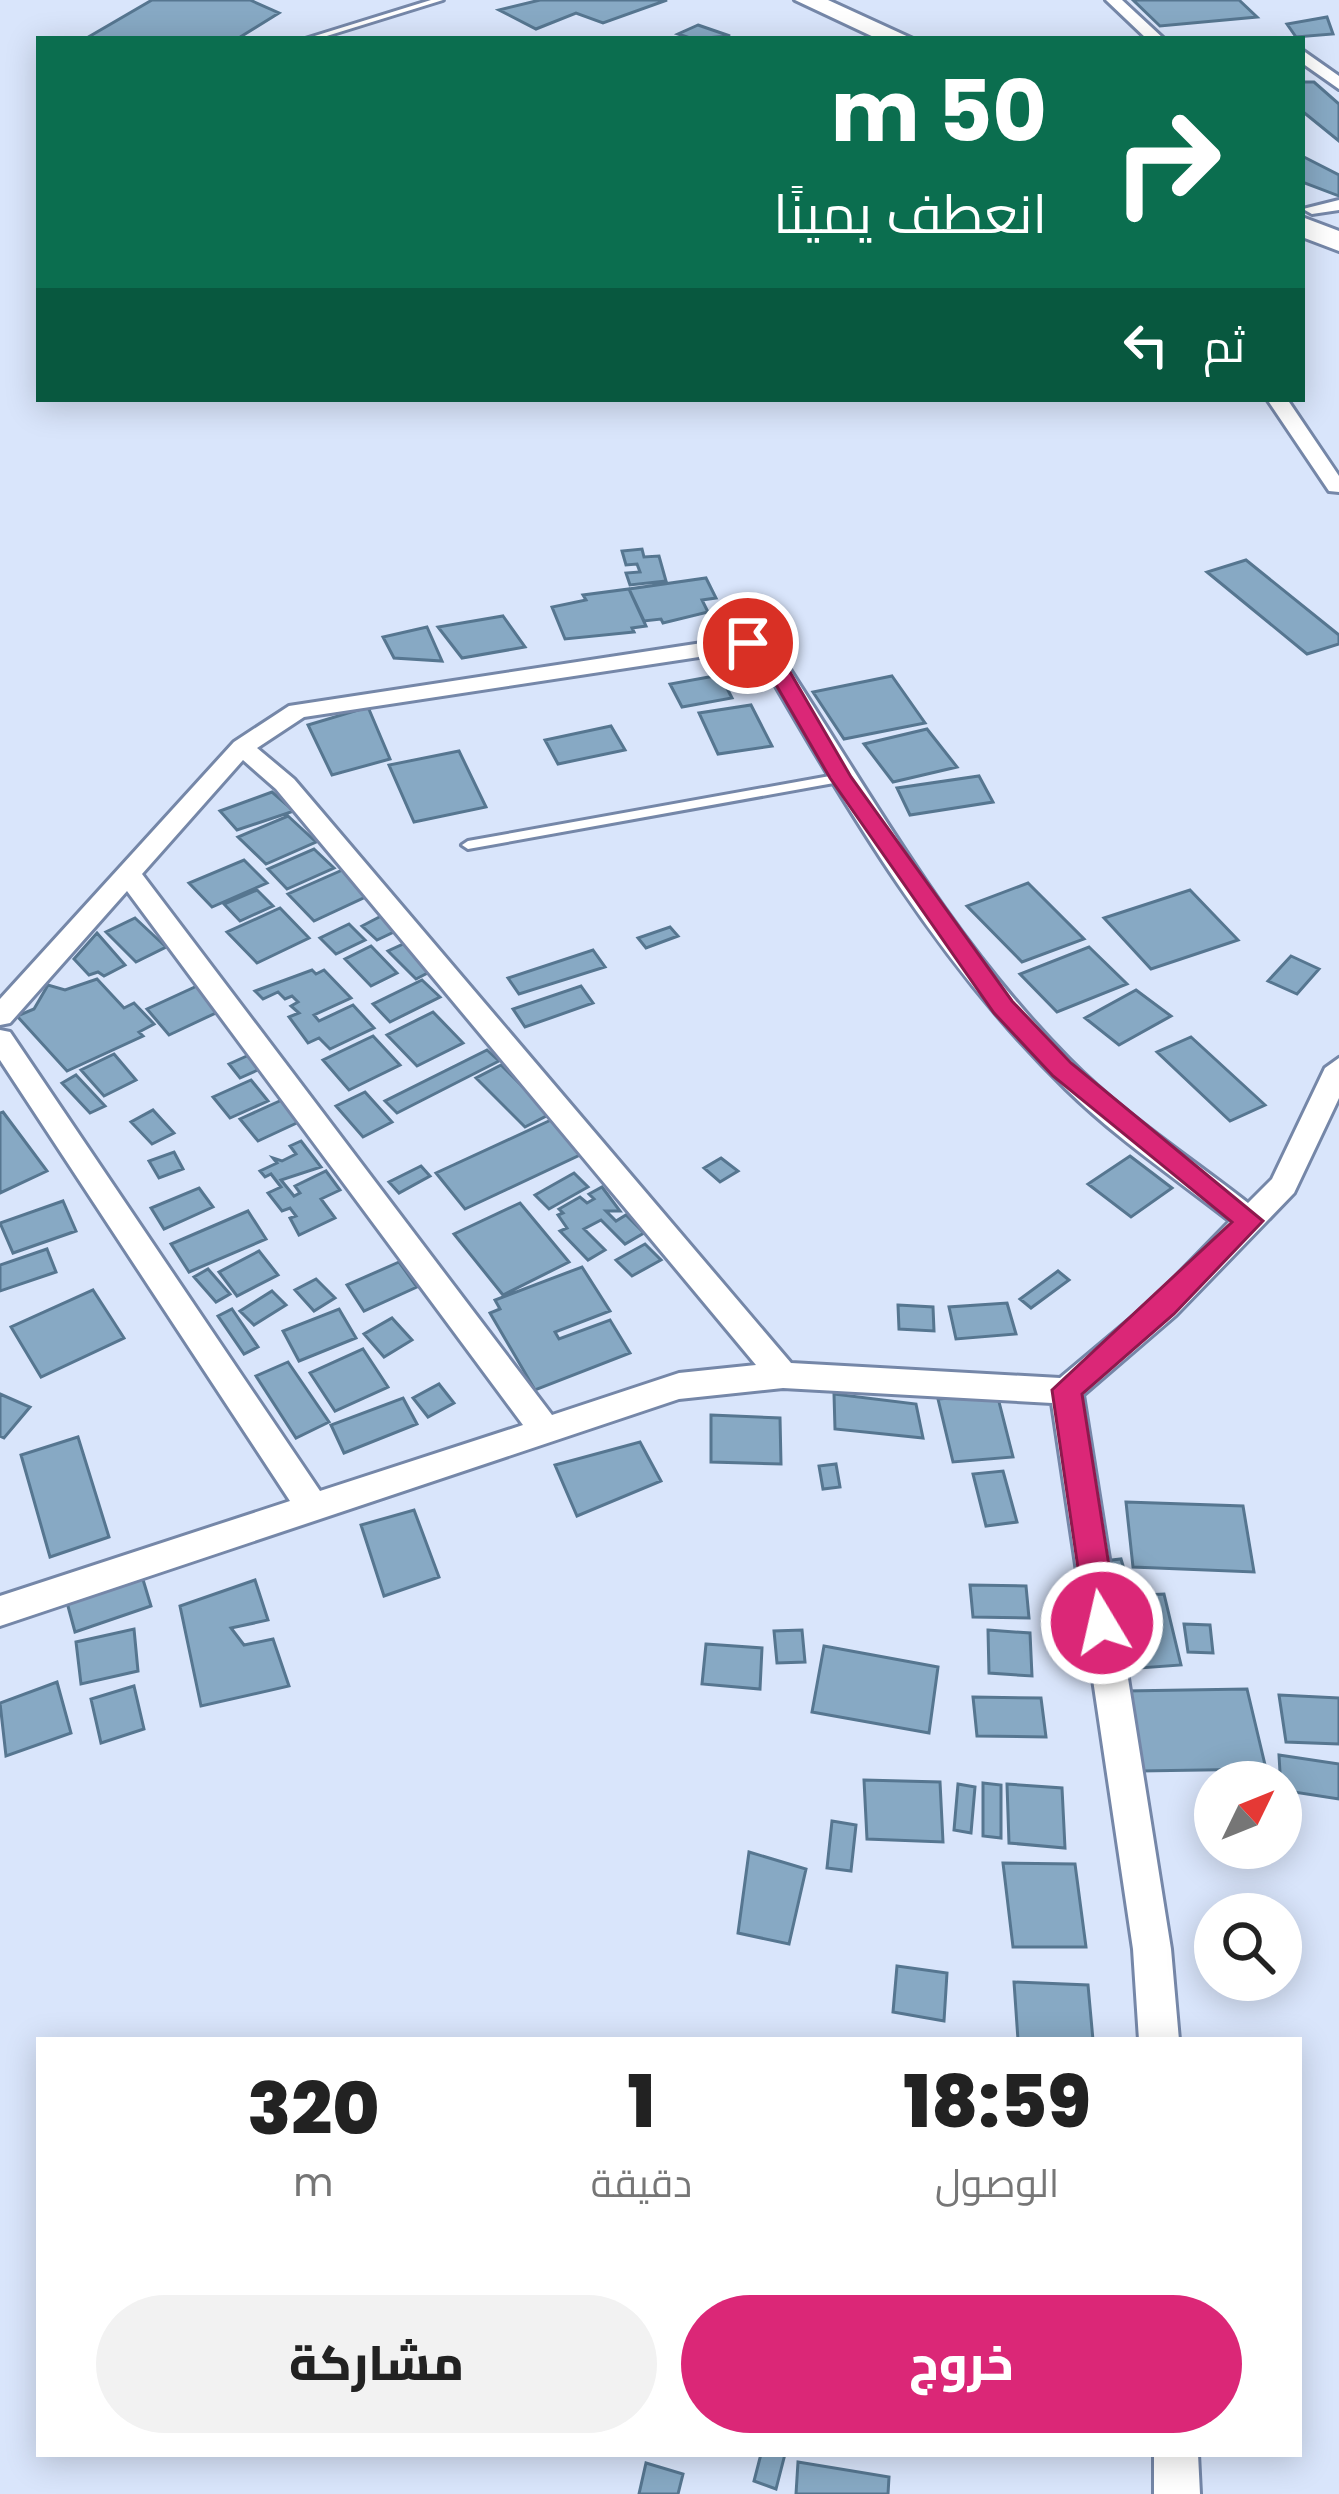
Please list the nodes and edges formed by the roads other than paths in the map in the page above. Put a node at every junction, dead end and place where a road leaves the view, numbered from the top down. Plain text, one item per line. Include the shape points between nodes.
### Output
1 (439, 0) edge
2 (1113, 0) edge
3 (794, 4) edge
4 (319, 36) edge
5 (852, 36) edge
6 (891, 36) edge
7 (1153, 36) edge
8 (1305, 57) edge
9 (1339, 84) edge
10 (1319, 213) edge
11 (1339, 242) edge
12 (1279, 402) edge
13 (1336, 487) dead end
14 (242, 747) junction
15 (841, 778) junction
16 (468, 845) dead end
17 (128, 874) junction
18 (0, 1016) edge
19 (0, 1040) edge
20 (1339, 1067) edge
21 (1250, 1221) junction
22 (783, 1375) junction
23 (1066, 1390) junction
24 (545, 1430) junction
25 (312, 1507) junction
26 (0, 1611) edge
27 (1159, 2037) edge
28 (1176, 2457) edge
29 (1177, 2494) edge

1 - 4 lane
2 - 7 street
3 - 5 highway
3 - 6 highway
8 - 9 street
10 - 11 highway
12 - 13 street
14 - 15 street via 316,705 748,643 768,653
14 - 17 street
14 - 22 street via 285,784
15 - 16 lane
15 - 21 street via 1003,1007 1062,1070
17 - 18 street
17 - 24 street
19 - 25 street
20 - 21 street via 1284,1185
21 - 23 street
22 - 23 street
22 - 24 street via 680,1386
23 - 27 street
24 - 25 street
25 - 26 street
28 - 29 street

